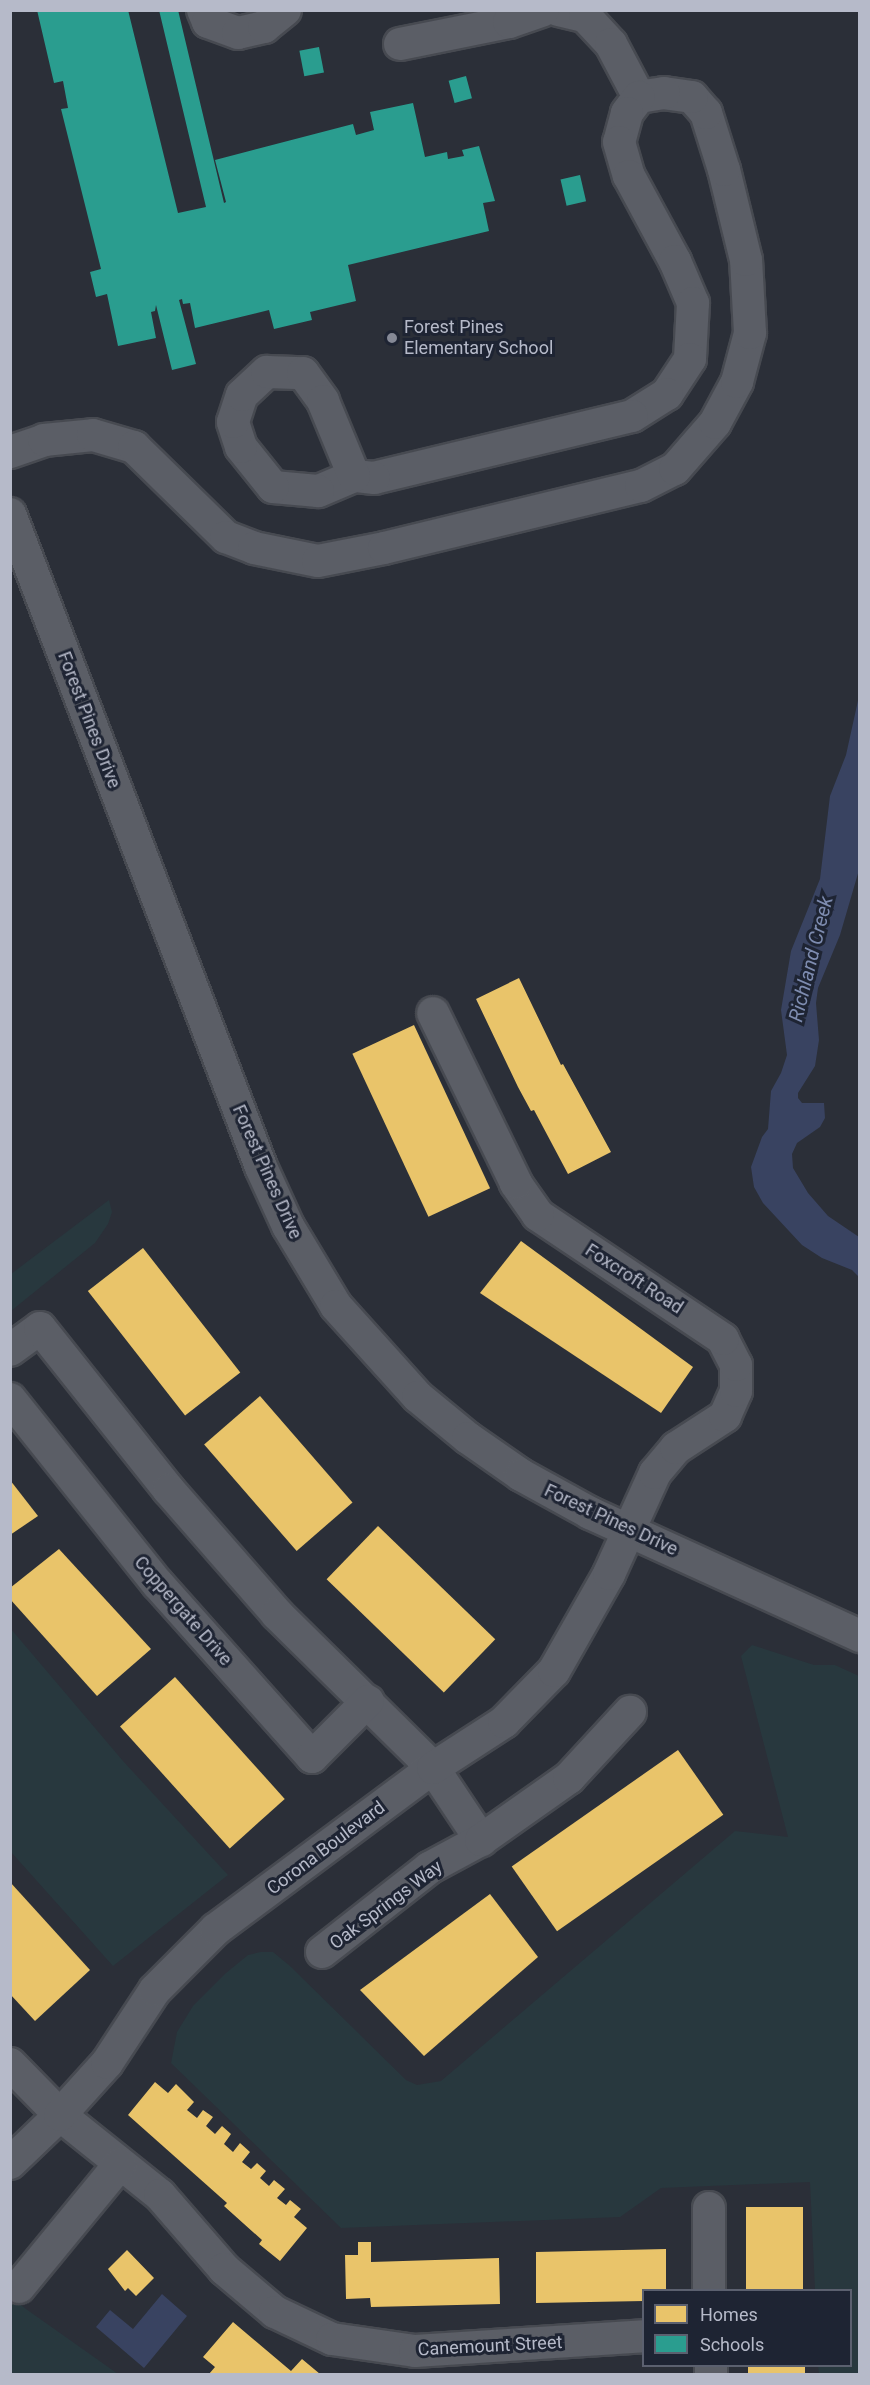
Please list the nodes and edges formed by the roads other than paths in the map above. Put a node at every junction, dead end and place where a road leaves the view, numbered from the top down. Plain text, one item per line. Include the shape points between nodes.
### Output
1 (203, 10) edge
2 (285, 10) edge
3 (543, 10) edge
4 (558, 10) edge
5 (400, 44) dead end
6 (639, 97) junction
7 (10, 452) edge
8 (354, 476) dead end
9 (10, 514) edge
10 (433, 1013) dead end
11 (10, 1350) edge
12 (10, 1398) edge
13 (629, 1530) junction
14 (848, 1631) edge
15 (368, 1701) junction
16 (630, 1712) dead end
17 (433, 1768) junction
18 (481, 1840) junction
19 (322, 1952) dead end
20 (10, 2064) edge
21 (60, 2115) junction
22 (10, 2163) edge
23 (120, 2164) junction
24 (709, 2208) dead end
25 (19, 2286) dead end
26 (709, 2289) edge
27 (642, 2336) edge
28 (415, 2363) edge

1 - 2 street via 208,22 238,33 264,27
3 - 5 street via 508,22
4 - 6 street via 585,16 611,44
6 - 7 street via 664,93 692,97 706,113 746,261 750,333 737,382 715,423 675,469 641,486 318,561 254,548 226,537 134,447 93,435 44,440
6 - 8 street via 627,113 619,142 629,176 693,303 690,359 667,394 632,416 374,478
9 - 13 street, Forest Pines Drive via 261,1167 288,1226 336,1306 418,1397 468,1438 546,1490
10 - 13 street, Foxcroft Road via 516,1183 538,1215 723,1339 736,1365 736,1391 725,1416 676,1448 662,1464
11 - 15 street via 40,1328 169,1490 269,1605
12 - 15 street, Coppergate Drive via 150,1574 312,1757
13 - 14 street, Forest Pines Drive
13 - 17 street, Corona Boulevard via 588,1615 554,1671 504,1722
15 - 17 street
16 - 18 street, Oak Springs Way via 569,1778
17 - 18 street
17 - 21 street, Corona Boulevard via 216,1929 155,1990 107,2062
18 - 19 street, Oak Springs Way via 429,1868
20 - 21 street, Canemount Street
21 - 22 street, Corona Boulevard
21 - 23 street, Canemount Street
23 - 25 street
23 - 28 street, Canemount Street via 160,2195 224,2269 275,2312 332,2339
24 - 26 street
27 - 28 street, Canemount Street

